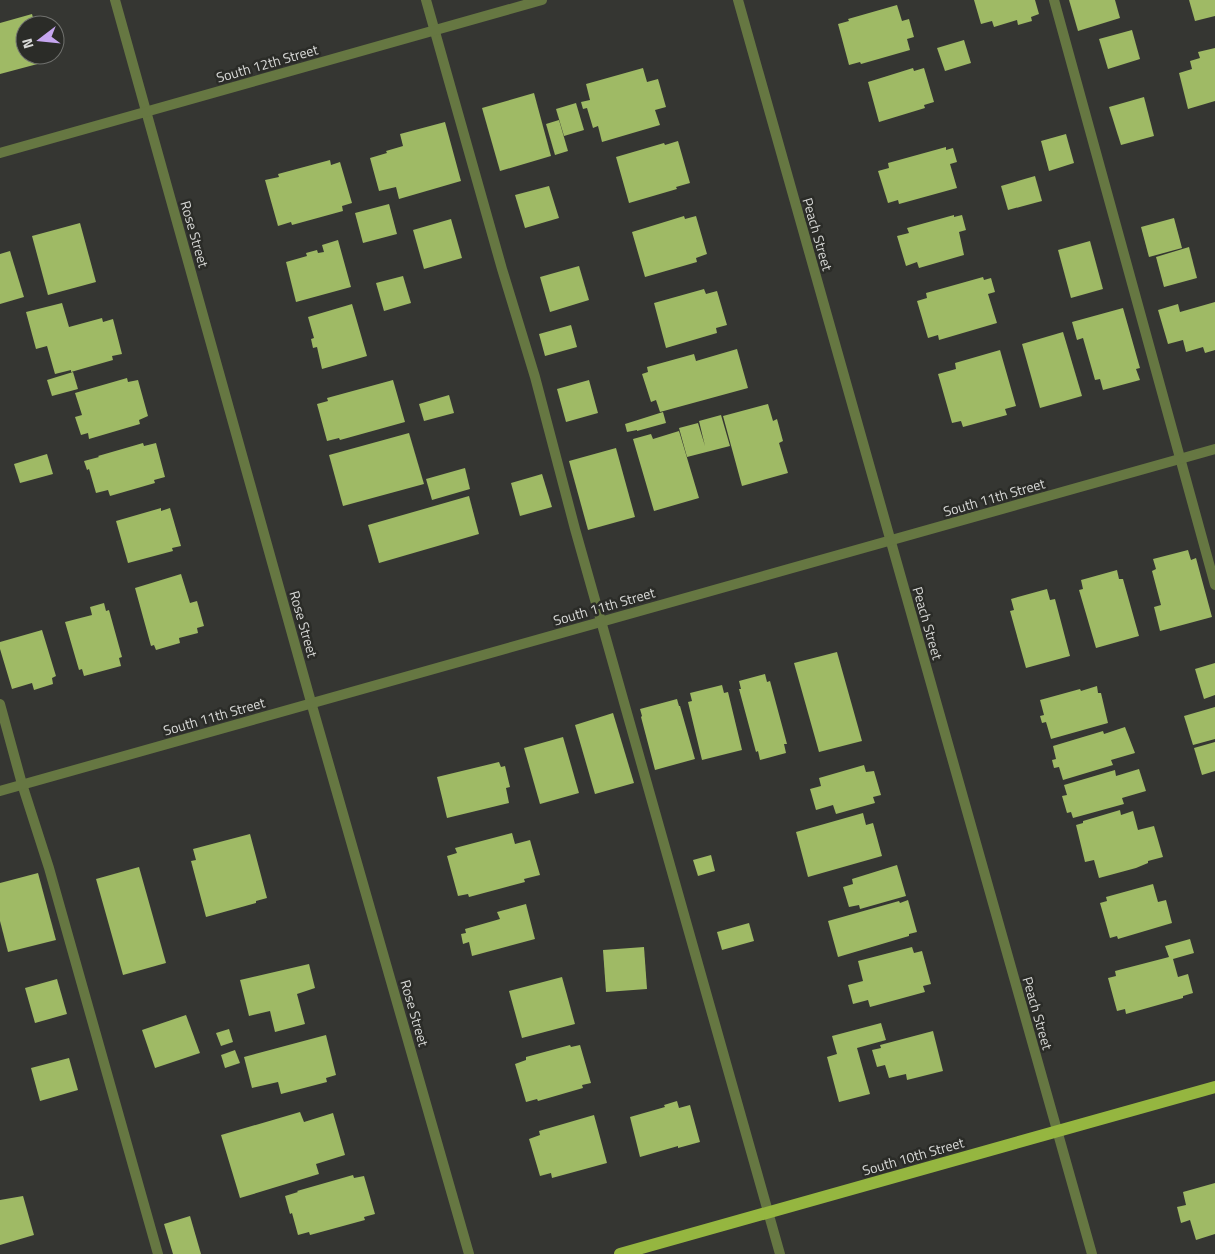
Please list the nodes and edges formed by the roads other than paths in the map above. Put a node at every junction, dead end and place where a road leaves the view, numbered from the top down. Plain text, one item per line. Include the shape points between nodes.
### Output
1 (115, 0) edge
2 (426, 0) edge
3 (542, 0) edge
4 (738, 0) edge
5 (1054, 0) edge
6 (435, 30) junction
7 (147, 112) junction
8 (0, 153) edge
9 (1215, 449) edge
10 (1180, 459) junction
11 (891, 540) junction
12 (1215, 585) edge
13 (600, 621) junction
14 (311, 702) junction
15 (0, 704) edge
16 (22, 784) junction
17 (0, 791) edge
18 (1215, 1087) edge
19 (1057, 1131) junction
20 (769, 1212) junction
21 (158, 1254) edge
22 (469, 1254) edge
23 (620, 1254) edge
24 (780, 1254) edge
25 (1092, 1254) edge

1 - 7 street, Rose Street
2 - 6 street
3 - 6 street, South 12th Street
4 - 11 street, Peach Street
5 - 10 street
6 - 7 street, South 12th Street
6 - 13 street via 535,377
7 - 8 street, South 12th Street
7 - 14 street, Rose Street
9 - 10 street, South 11th Street
10 - 11 street, South 11th Street
10 - 12 street
11 - 13 street, South 11th Street
11 - 19 street, Peach Street
13 - 14 street, South 11th Street
13 - 20 street
14 - 16 street, South 11th Street
14 - 22 street, Rose Street
15 - 16 street
16 - 17 street, South 11th Street
16 - 21 street via 49,868
18 - 19 main road, South 10th Street
19 - 20 main road, South 10th Street
19 - 25 street, Peach Street
20 - 23 main road, South 10th Street
20 - 24 street

